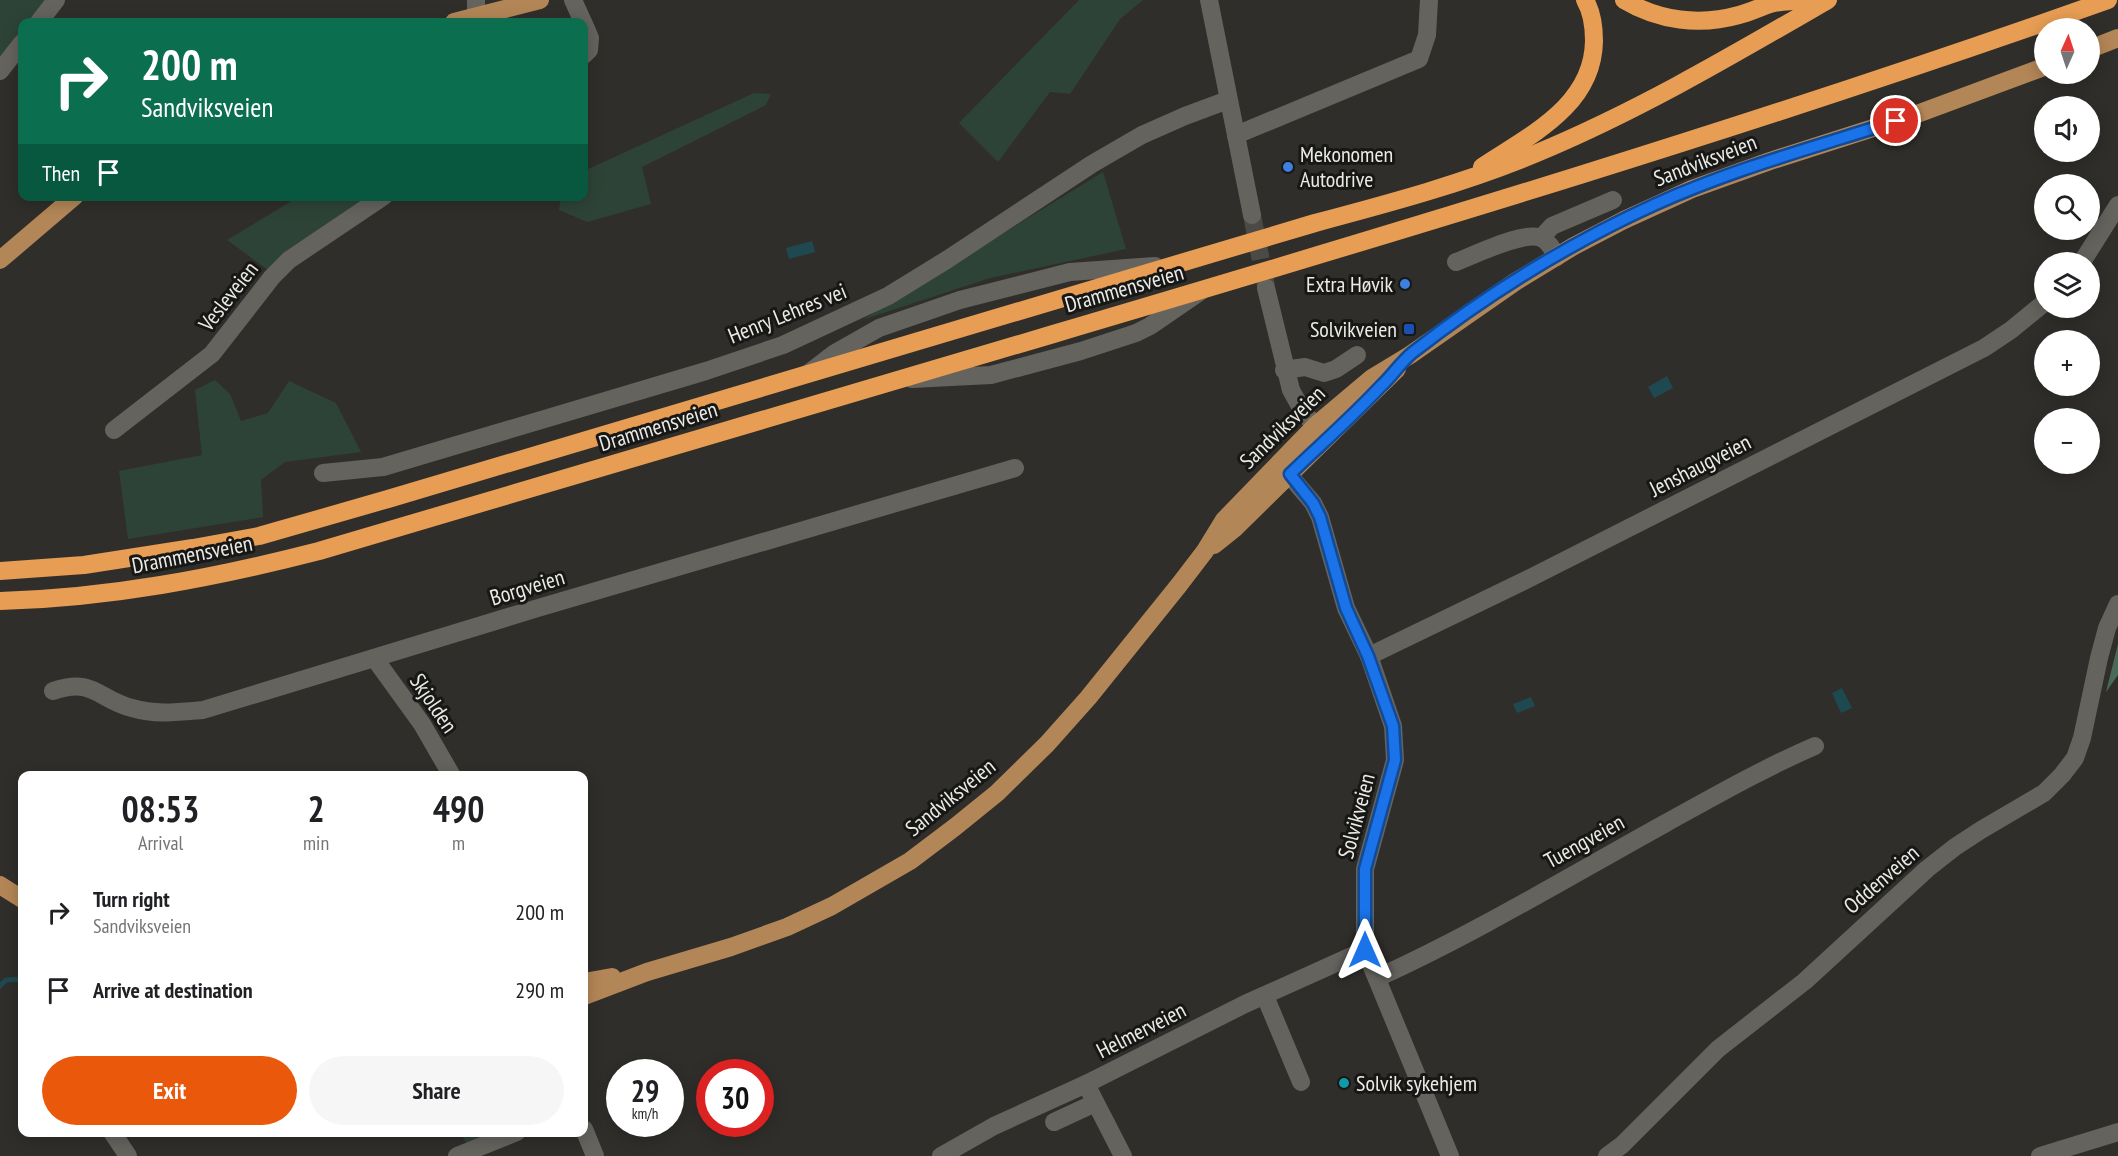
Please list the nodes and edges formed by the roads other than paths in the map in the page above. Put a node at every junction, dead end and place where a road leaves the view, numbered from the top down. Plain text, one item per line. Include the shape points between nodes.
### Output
1 (56, 0) edge
2 (540, 0) edge
3 (573, 0) edge
4 (1209, 0) edge
5 (1429, 0) edge
6 (1585, 0) edge
7 (1624, 0) edge
8 (1827, 0) edge
9 (2108, 0) edge
10 (476, 9) edge
11 (42, 18) edge
12 (461, 18) edge
13 (581, 18) edge
14 (588, 33) edge
15 (2118, 38) edge
16 (2100, 45) edge
17 (18, 48) edge
18 (588, 52) edge
19 (0, 71) edge
20 (2034, 71) edge
21 (1228, 100) junction
22 (1236, 135) junction
23 (1460, 182) junction
24 (1613, 200) dead end
25 (69, 201) edge
26 (377, 201) edge
27 (2118, 205) edge
28 (1252, 215) tunnel mouth
29 (1541, 238) junction
30 (2088, 252) edge
31 (1557, 256) junction
32 (0, 260) edge
33 (1456, 262) dead end
34 (1178, 264) junction
35 (1266, 288) tunnel mouth
36 (2034, 311) edge
37 (1357, 355) dead end
38 (1284, 370) junction
39 (808, 374) junction
40 (114, 430) dead end
41 (1320, 432) junction
42 (1015, 468) dead end
43 (1284, 468) junction
44 (323, 473) dead end
45 (0, 571) edge
46 (0, 601) edge
47 (2118, 604) edge
48 (1368, 656) junction
49 (375, 659) junction
50 (53, 691) dead end
51 (1815, 746) dead end
52 (449, 771) edge
53 (0, 885) edge
54 (18, 896) edge
55 (1365, 950) junction
56 (647, 972) junction
57 (1377, 978) junction
58 (588, 981) edge
59 (588, 994) edge
60 (1265, 996) junction
61 (1301, 1082) dead end
62 (1086, 1084) junction
63 (1095, 1103) junction
64 (1054, 1122) dead end
65 (2118, 1132) edge
66 (115, 1137) edge
67 (504, 1137) edge
68 (587, 1137) edge
69 (128, 1156) edge
70 (457, 1156) edge
71 (595, 1156) edge
72 (941, 1156) edge
73 (1123, 1156) edge
74 (1450, 1156) edge
75 (1607, 1156) edge
76 (2040, 1156) edge

1 - 11 street
2 - 10 main road
3 - 13 street
4 - 21 street
5 - 22 street via 1427,35 1419,58
6 - 23 highway via 1594,32 1594,58 1570,104
7 - 8 highway via 1662,17 1705,21 1738,16 1774,3
8 - 23 highway via 1619,116
9 - 46 highway, Drammensveien via 1773,114 1322,254 425,520 218,576 138,590
10 - 12 main road
14 - 18 street
15 - 16 main road
17 - 19 street
20 - 31 main road, Sandviksveien via 1692,189
21 - 22 street
21 - 44 street, Henry Lehres vei via 1142,135 888,296 783,345 383,467
22 - 28 street
23 - 34 highway, Drammensveien
24 - 29 street via 1552,226
25 - 32 main road
26 - 40 street, Vesleveien via 289,260 212,354
27 - 30 street
29 - 31 street
29 - 33 street via 1528,236
31 - 41 main road, Sandviksveien via 1372,378
34 - 39 highway, Drammensveien
34 - 39 street via 1070,272 960,300 879,328
35 - 38 street
36 - 48 street, Jenshaugveien via 1984,348
37 - 38 street via 1324,373 1305,367
38 - 41 street via 1291,390
39 - 45 highway, Drammensveien via 259,536 104,562
41 - 43 main road, Sandviksveien
42 - 49 street, Borgveien
43 - 48 street, Solvikveien via 1320,517 1346,608
43 - 56 main road, Sandviksveien via 1224,520 1205,551 1047,744 955,827 910,861 788,927
47 - 75 street, Oddenveien via 2107,628 2082,738 2075,758 2062,775 2044,794 1927,869 1805,981 1718,1049
48 - 55 street, Solvikveien via 1393,726 1395,760 1365,869
49 - 50 street, Borgveien via 202,710 168,713 133,709 81,686
49 - 52 street, Skjolden via 422,724
51 - 57 street, Tuengveien via 1732,786 1501,915
53 - 54 main road
55 - 57 street, Solvikveien
55 - 60 street, Helmerveien
56 - 58 main road
56 - 59 main road
57 - 74 street, Solvikveien
60 - 61 street
60 - 62 street, Helmerveien
62 - 63 street
62 - 72 street, Helmerveien via 994,1126
63 - 64 street
63 - 73 street
65 - 76 street
66 - 69 street
67 - 70 street
68 - 71 street

